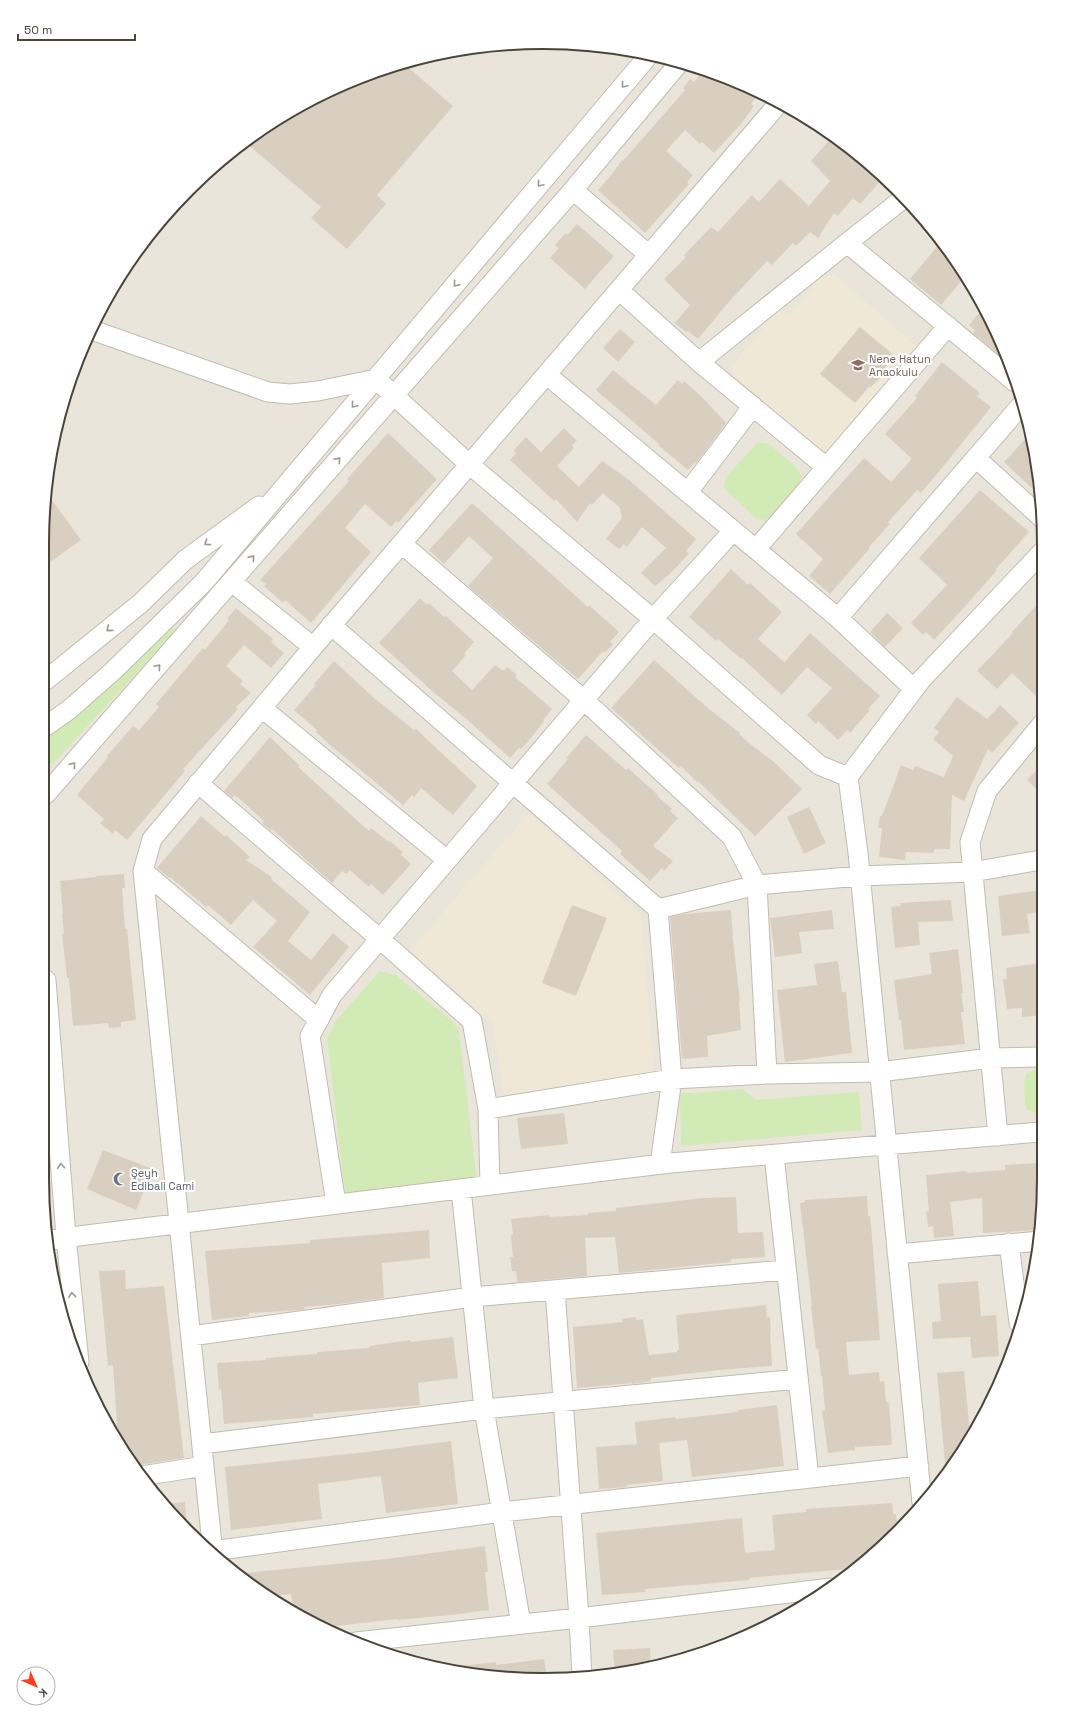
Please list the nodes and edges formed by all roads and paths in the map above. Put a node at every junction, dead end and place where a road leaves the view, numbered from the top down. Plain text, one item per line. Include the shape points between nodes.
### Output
1 (645, 60) edge
2 (676, 67) edge
3 (775, 107) edge
4 (573, 190) junction
5 (899, 202) edge
6 (847, 243) junction
7 (650, 255) junction
8 (619, 290) junction
9 (948, 326) junction
10 (97, 332) edge
11 (699, 362) junction
12 (547, 375) junction
13 (1008, 376) edge
14 (376, 379) junction
15 (394, 396) junction
16 (753, 406) junction
17 (1018, 409) edge
18 (976, 458) junction
19 (470, 466) junction
20 (826, 467) junction
21 (284, 488) junction
22 (688, 492) junction
23 (1036, 513) edge
24 (734, 531) junction
25 (402, 544) junction
26 (756, 549) junction
27 (1037, 557) edge
28 (232, 582) junction
29 (838, 618) junction
30 (653, 619) junction
31 (331, 625) junction
32 (312, 647) junction
33 (49, 678) edge
34 (914, 689) junction
35 (584, 700) junction
36 (262, 708) junction
37 (49, 724) edge
38 (1037, 730) edge
39 (848, 778) junction
40 (198, 783) junction
41 (512, 783) junction
42 (49, 791) edge
43 (447, 860) junction
44 (1037, 861) edge
45 (143, 871) junction
46 (972, 872) junction
47 (860, 876) junction
48 (757, 885) junction
49 (658, 909) junction
50 (380, 939) junction
51 (49, 1019) edge
52 (319, 1020) junction
53 (1037, 1057) edge
54 (991, 1058) junction
55 (878, 1072) junction
56 (767, 1074) junction
57 (672, 1080) junction
58 (488, 1109) junction
59 (1037, 1132) edge
60 (998, 1136) junction
61 (886, 1145) junction
62 (774, 1155) junction
63 (660, 1164) junction
64 (490, 1185) junction
65 (461, 1189) junction
66 (336, 1204) junction
67 (180, 1223) junction
68 (66, 1237) junction
69 (53, 1239) edge
70 (1033, 1241) edge
71 (1009, 1244) junction
72 (897, 1254) junction
73 (786, 1270) junction
74 (554, 1290) junction
75 (472, 1297) junction
76 (1017, 1317) edge
77 (191, 1336) junction
78 (77, 1343) edge
79 (798, 1379) junction
80 (563, 1401) junction
81 (484, 1409) junction
82 (202, 1444) junction
83 (204, 1466) junction
84 (919, 1466) junction
85 (148, 1475) edge
86 (809, 1478) junction
87 (921, 1496) edge
88 (571, 1504) junction
89 (502, 1512) junction
90 (211, 1544) edge
91 (219, 1552) edge
92 (818, 1590) edge
93 (579, 1618) junction
94 (521, 1624) junction
95 (368, 1641) edge
96 (582, 1671) edge

1 -> 14 street
2 - 4 street
3 - 7 street
4 - 7 street
4 - 15 street
5 - 6 street
6 - 9 street
6 - 11 street
7 - 8 street
8 - 11 street
8 - 12 street
9 - 13 street
9 - 20 street
10 - 14 street via 268,392 290,394 318,391
11 - 16 street
12 - 19 street
12 - 22 street
14 - 15 street
14 -> 21 street
15 - 19 street
28 -> 15 street
16 - 20 street
16 - 22 street
17 - 18 street
18 - 23 street
18 - 29 street
19 - 25 street
19 - 30 street
20 - 26 street
21 -> 33 street via 185,560 140,603
21 - 37 street via 204,582 113,671
22 - 24 street
24 - 26 street
24 - 30 street
25 - 31 street
25 - 35 street
26 - 29 street
27 - 34 street
28 - 32 street
42 -> 28 street
29 - 34 street
30 - 35 street
30 - 39 street via 819,764
31 - 32 street
31 - 41 street
32 - 36 street
34 - 39 street
35 - 41 street
35 - 48 street via 732,837
36 - 40 street
36 - 43 street
38 - 46 street via 987,791 970,842
39 - 47 street
40 - 45 street via 152,839
40 - 50 street
41 - 43 street
41 - 49 street
43 - 50 street
44 - 46 street
45 - 52 street
45 - 67 street
46 - 47 street
46 - 54 street
47 - 48 street
47 - 55 street
48 - 49 street
48 - 56 street
49 - 57 street
50 - 52 street via 332,995
50 - 58 street via 472,1021
68 -> 51 street
52 - 66 street via 310,1036
53 - 54 street
54 - 55 street
54 - 60 street
55 - 56 street
55 - 61 street
56 - 57 street
57 - 58 street
57 - 63 street
58 - 64 street
59 - 60 street
60 - 61 street
61 - 62 street
61 - 72 street
62 - 63 street
62 - 73 street
63 - 64 street
64 - 65 street
65 - 66 street
65 - 75 street
66 - 67 street
67 - 68 street
67 - 77 street
68 - 69 street
78 -> 68 street
70 - 71 street
71 - 72 street
71 - 76 street
72 - 84 street
73 - 74 street
73 - 79 street
74 - 75 street
74 - 80 street
75 - 77 street
75 - 81 street
77 - 82 street
79 - 80 street
79 - 86 street
80 - 81 street
80 - 88 street
81 - 82 street
81 - 89 street
82 - 83 street
83 - 85 street
83 - 90 street
84 - 86 street
84 - 87 street
86 - 88 street
88 - 89 street
88 - 93 street
89 - 91 street
89 - 94 street
92 - 93 street
93 - 94 street
93 - 96 street
94 - 95 street

